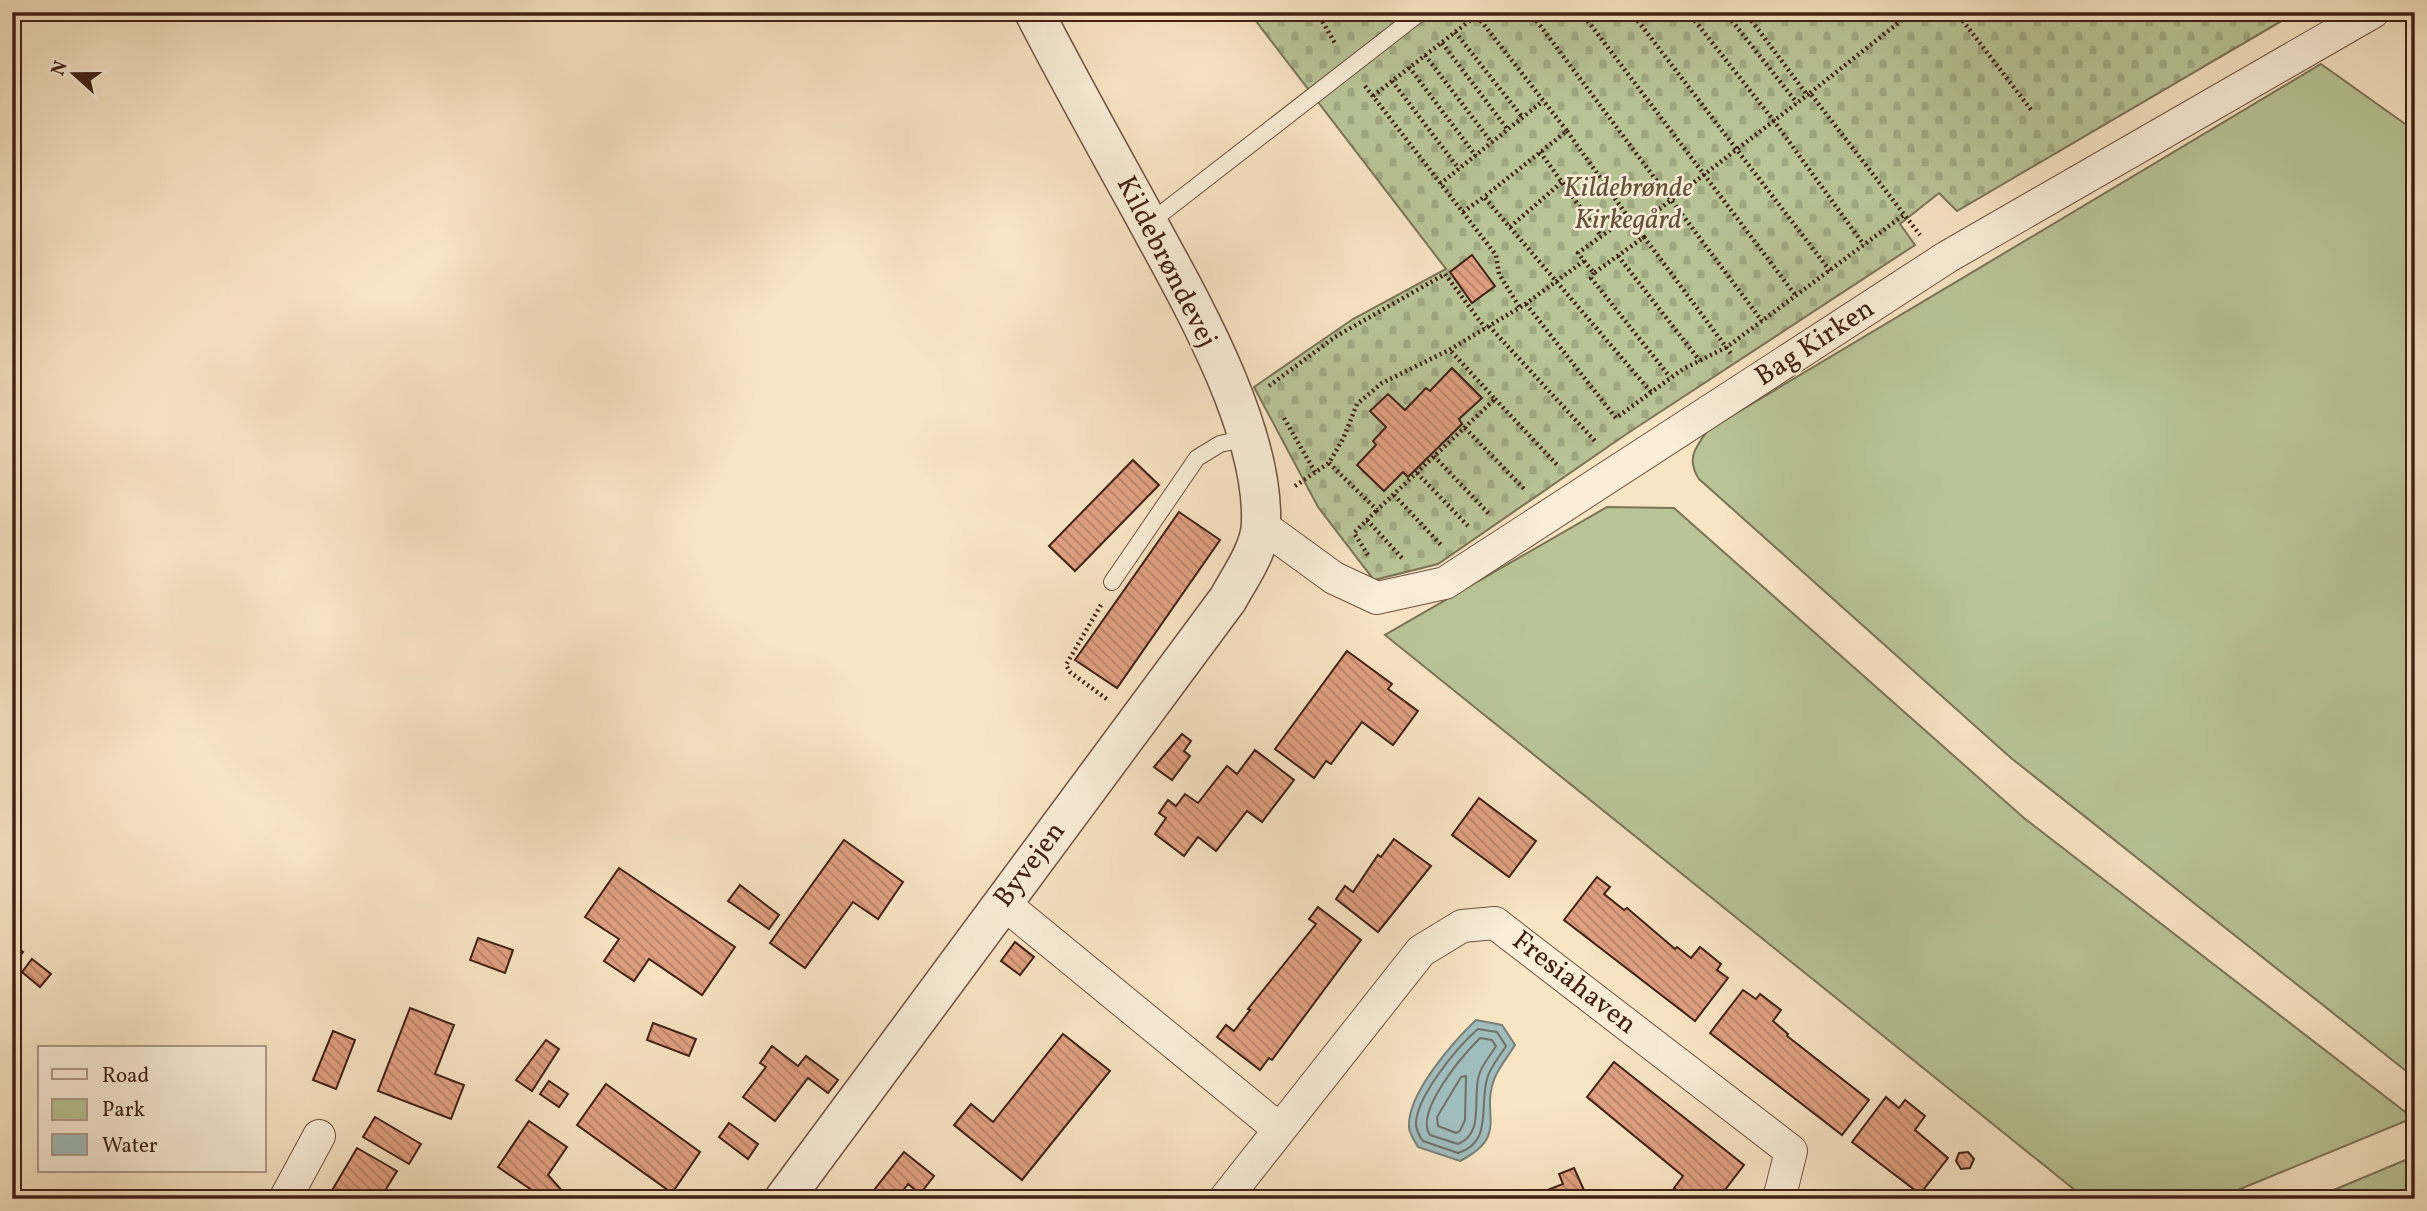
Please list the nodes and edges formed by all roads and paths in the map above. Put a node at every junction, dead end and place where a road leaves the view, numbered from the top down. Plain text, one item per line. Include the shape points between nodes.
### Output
1 (1034, 12) edge
2 (1317, 12) edge
3 (1421, 12) edge
4 (1530, 12) edge
5 (1581, 12) edge
6 (1631, 12) edge
7 (1688, 12) edge
8 (1725, 12) edge
9 (1745, 12) edge
10 (1912, 12) edge
11 (1956, 12) edge
12 (2373, 12) edge
13 (1476, 14) edge
14 (1455, 32) junction
15 (1442, 43) junction
16 (1425, 55) junction
17 (1350, 66) junction
18 (1409, 68) junction
19 (1392, 81) junction
20 (1809, 94) junction
21 (1373, 96) junction
22 (1544, 101) junction
23 (1797, 103) junction
24 (2032, 111) dead end
25 (1523, 118) junction
26 (1774, 121) junction
27 (1508, 130) junction
28 (1567, 131) junction
29 (1492, 143) junction
30 (1737, 150) junction
31 (1540, 152) junction
32 (1476, 156) junction
33 (1459, 169) junction
34 (1704, 175) junction
35 (1562, 183) junction
36 (1440, 184) junction
37 (1483, 197) junction
38 (1671, 201) junction
39 (1463, 212) junction
40 (1905, 214) junction
41 (1628, 217) junction
42 (1148, 224) junction
43 (1510, 227) junction
44 (1636, 227) junction
45 (1601, 236) junction
46 (1644, 237) junction
47 (1864, 245) junction
48 (1618, 256) junction
49 (1584, 261) junction
50 (1940, 261) junction
51 (1829, 271) junction
52 (1594, 273) junction
53 (1556, 282) junction
54 (1796, 296) junction
55 (1526, 304) junction
56 (1520, 307) junction
57 (1762, 321) junction
58 (1487, 327) junction
59 (1727, 347) junction
60 (1449, 350) junction
61 (1700, 361) junction
62 (1670, 377) junction
63 (1267, 388) dead end
64 (1651, 392) junction
65 (1495, 399) junction
66 (1281, 412) dead end
67 (1465, 428) junction
68 (1247, 438) junction
69 (1586, 447) dead end
70 (1434, 456) junction
71 (1568, 461) dead end
72 (1329, 463) junction
73 (1559, 467) junction
74 (1315, 472) junction
75 (1417, 473) junction
76 (1548, 475) dead end
77 (1537, 483) dead end
78 (1526, 491) junction
79 (1394, 495) junction
80 (1518, 498) dead end
81 (1377, 510) junction
82 (1500, 510) dead end
83 (1492, 517) junction
84 (1367, 520) junction
85 (1261, 521) junction
86 (1472, 530) junction
87 (1464, 537) dead end
88 (1442, 554) dead end
89 (1371, 561) dead end
90 (1396, 565) dead end
91 (1112, 582) joint
92 (1137, 721) junction
93 (1002, 902) junction
94 (1279, 1129) junction
95 (319, 1136) dead end
96 (285, 1199) edge
97 (784, 1199) edge
98 (1225, 1199) edge
99 (1779, 1199) edge

1 - 42 street, Kildebrøndevej
2 - 17 path
3 - 17 lane
4 - 38 path
5 - 34 path
6 - 30 path
7 - 26 path
8 - 23 path
9 - 20 path
10 - 20 path
11 - 24 path
12 - 50 street, Bag Kirken
13 - 14 path
13 - 22 path
14 - 15 path
14 - 25 path
15 - 16 path
15 - 27 path
16 - 18 path
16 - 29 path
17 - 21 path
17 - 42 lane
18 - 19 path
18 - 32 path
19 - 21 path
19 - 33 path
20 - 23 path
20 - 40 path
21 - 36 path
22 - 25 path
22 - 28 path
23 - 26 path
25 - 27 path
26 - 30 path
26 - 47 path
27 - 29 path
28 - 31 path
28 - 41 path
29 - 32 path
30 - 34 path
30 - 51 path
31 - 35 path
31 - 37 path
32 - 33 path
33 - 36 path
34 - 38 path
34 - 54 path
35 - 43 path
35 - 45 path
36 - 39 path
37 - 39 path
37 - 43 path
38 - 44 path
38 - 57 path
39 - 56 path via 1496,255 1499,274
40 - 47 path
40 - 50 path
41 - 44 path
41 - 45 path
42 - 68 street, Kildebrøndevej via 1194,308
43 - 53 path
44 - 46 path
45 - 49 path via 1578,253
46 - 48 path
46 - 59 path
47 - 51 path
48 - 52 path
48 - 61 path
49 - 52 path
49 - 53 path
50 - 85 street, Bag Kirken via 1445,583 1377,598 1335,578
51 - 54 path
52 - 62 path via 1591,278
53 - 55 path
53 - 64 path
54 - 57 path
55 - 56 path
55 - 64 path via 1616,418
56 - 58 path
57 - 59 path
58 - 60 path
58 - 63 path via 1445,274 1335,337
58 - 69 path via 1595,441
59 - 61 path
60 - 65 path
60 - 72 path via 1382,383 1357,404
61 - 62 path
62 - 64 path
65 - 67 path
65 - 73 path
66 - 74 path
67 - 70 path
67 - 78 path
68 - 85 street, Kildebrøndevej via 1258,471
68 - 91 lane via 1220,444 1197,458
70 - 75 path
70 - 83 path
71 - 73 path
72 - 74 path
72 - 81 path
73 - 76 path
74 - 85 path via 1289,490
75 - 79 path
75 - 86 path
77 - 78 path
78 - 80 path
79 - 81 path
79 - 88 path via 1446,550
81 - 84 path
82 - 83 path
83 - 86 path
84 - 89 path via 1354,533
84 - 90 path via 1406,562
85 - 92 street, Byvejen via 1248,562 1228,599
86 - 87 path
91 - 92 path via 1066,665
92 - 93 street, Byvejen
93 - 94 street
93 - 97 street, Byvejen
94 - 98 street, Fresiahaven
94 - 99 street, Fresiahaven via 1421,951 1462,926 1495,923 1791,1151
95 - 96 street

